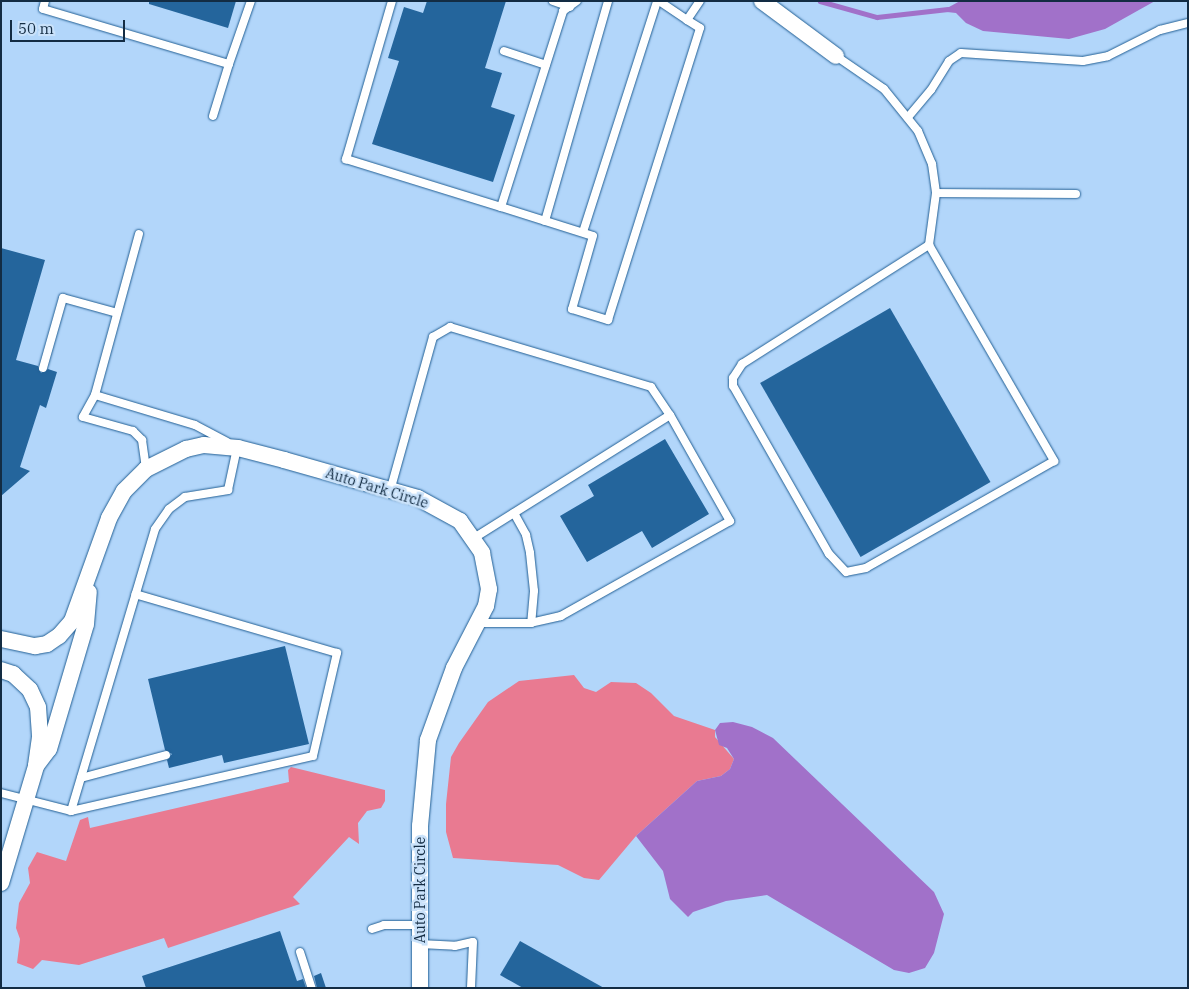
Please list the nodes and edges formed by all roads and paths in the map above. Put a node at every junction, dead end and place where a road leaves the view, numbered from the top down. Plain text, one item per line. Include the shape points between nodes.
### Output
1 (45, 1) edge
2 (251, 1) edge
3 (392, 1) edge
4 (553, 1) edge
5 (577, 1) edge
6 (608, 1) edge
7 (658, 1) edge
8 (700, 1) edge
9 (762, 1) edge
10 (570, 7) junction
11 (687, 20) junction
12 (1188, 23) edge
13 (504, 51) dead end
14 (836, 56) joint
15 (229, 64) junction
16 (546, 65) junction
17 (213, 116) dead end
18 (909, 116) junction
19 (936, 193) junction
20 (1076, 194) dead end
21 (501, 207) junction
22 (545, 221) junction
23 (583, 232) junction
24 (139, 234) dead end
25 (929, 245) junction
26 (117, 313) junction
27 (43, 368) dead end
28 (95, 395) junction
29 (670, 415) junction
30 (238, 448) junction
31 (146, 468) junction
32 (390, 491) junction
33 (514, 512) junction
34 (474, 538) junction
35 (90, 578) junction
36 (135, 594) junction
37 (479, 623) junction
38 (531, 623) junction
39 (1, 639) edge
40 (1, 670) edge
41 (166, 755) dead end
42 (36, 766) junction
43 (80, 778) junction
44 (1, 794) edge
45 (25, 800) junction
46 (71, 811) junction
47 (1, 883) edge
48 (419, 925) junction
49 (372, 929) dead end
50 (420, 944) junction
51 (300, 952) dead end
52 (312, 988) edge
53 (420, 988) edge
54 (471, 988) edge

1 - 15 lane via 43,9
2 - 15 lane
3 - 21 lane via 346,159
4 - 10 lane
5 - 10 lane
6 - 22 lane
7 - 11 lane
7 - 23 lane
8 - 11 lane
9 - 14 street
10 - 16 lane via 563,11
11 - 23 lane via 700,28 608,320 572,309 593,236
12 - 18 lane via 1160,30 1108,56 1083,61 961,53 949,61
13 - 16 lane
14 - 18 lane via 884,89
15 - 17 lane
16 - 21 lane
18 - 19 lane via 932,164
19 - 20 lane
19 - 25 lane
21 - 22 lane
22 - 23 lane
24 - 26 lane
25 - 25 lane via 1054,461 866,568 846,572 829,554 733,386 735,370
26 - 27 lane via 63,298
26 - 28 lane
28 - 30 lane via 195,425
28 - 31 lane via 83,417 133,431 142,440
29 - 32 lane via 651,388 450,327 433,337
29 - 33 lane
29 - 38 lane via 730,521 569,612
30 - 31 street, Auto Park Circle via 204,445 186,449
30 - 32 street, Auto Park Circle
30 - 36 lane via 228,490 185,497 162,518 155,528
31 - 35 street, Auto Park Circle via 129,484 109,518
32 - 34 street, Auto Park Circle via 444,510 460,521
33 - 34 lane
33 - 38 lane via 526,535 530,553 534,591
34 - 37 street, Auto Park Circle via 482,553 489,589
35 - 39 street, Auto Park Circle via 72,621 59,636 47,644 35,646
35 - 42 street, Auto Park Circle via 86,624 49,749
36 - 43 lane
36 - 46 lane via 336,653 312,756
37 - 38 lane
37 - 48 street, Auto Park Circle via 454,668 428,740 422,782
40 - 42 street via 13,674 30,690 38,707 40,737
41 - 43 lane
42 - 45 street, Auto Park Circle
43 - 46 lane
44 - 45 lane
45 - 46 lane
45 - 47 street, Auto Park Circle
48 - 49 lane via 384,925
48 - 50 street, Auto Park Circle
50 - 53 street, Auto Park Circle
50 - 54 lane via 456,946 473,942
51 - 52 lane

